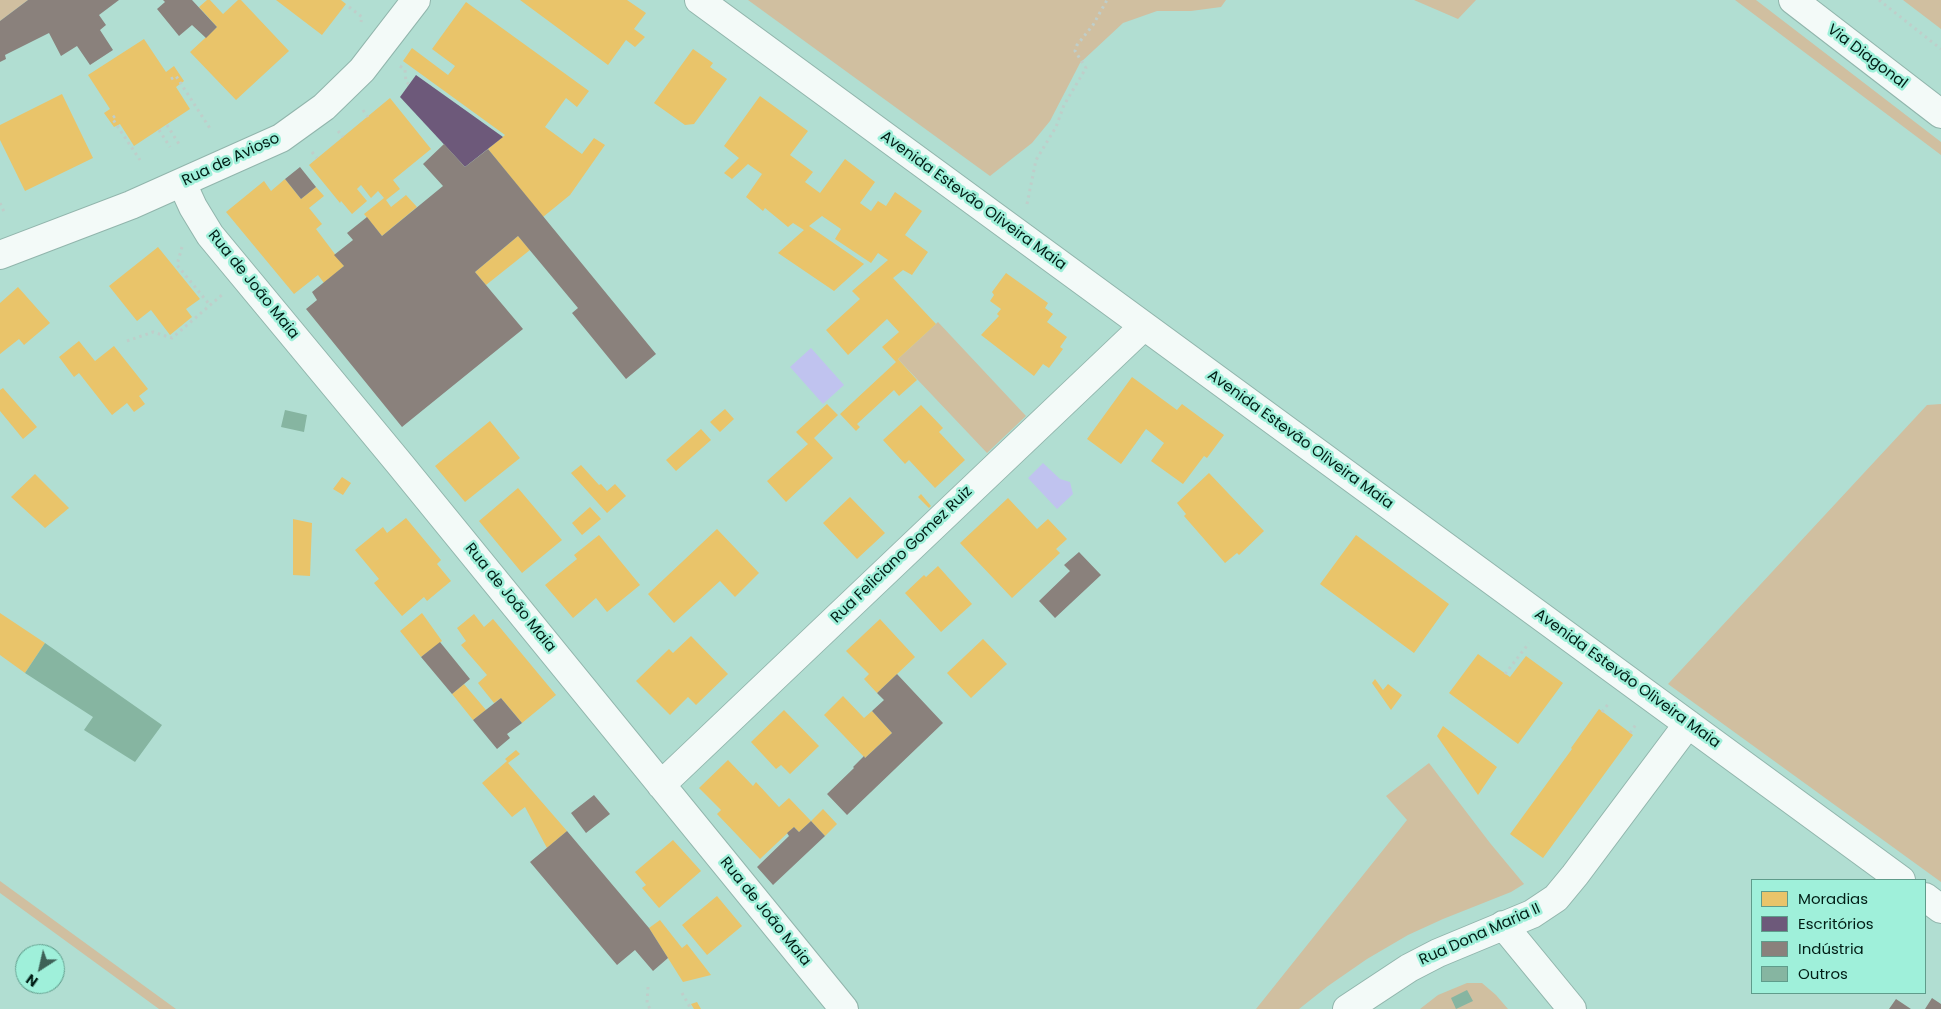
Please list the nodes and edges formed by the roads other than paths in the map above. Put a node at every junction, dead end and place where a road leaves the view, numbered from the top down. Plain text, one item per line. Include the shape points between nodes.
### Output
1 (416, 0) edge
2 (698, 0) edge
3 (1793, 0) edge
4 (1941, 114) edge
5 (182, 184) junction
6 (0, 255) edge
7 (1144, 326) junction
8 (1688, 724) junction
9 (661, 784) junction
10 (1900, 879) edge
11 (1926, 899) edge
12 (1941, 909) edge
13 (1503, 926) junction
14 (844, 1009) edge
15 (1347, 1009) edge
16 (1572, 1009) edge

1 - 5 street, Rua de Avioso via 362,70 324,107 281,138
2 - 7 street, Avenida Estevão Oliveira Maia
3 - 4 street, Via Diagonal
5 - 6 street, Rua de Avioso
5 - 9 street, Rua de João Maia via 210,235
7 - 8 street, Avenida Estevão Oliveira Maia
7 - 9 street, Rua Feliciano Gomez Ruiz
8 - 10 street, Avenida Estevão Oliveira Maia
8 - 13 street, Rua Dona Maria II via 1556,898 1532,914
9 - 14 street, Rua de João Maia
11 - 12 street
13 - 15 street, Rua Dona Maria II via 1409,968
13 - 16 street

